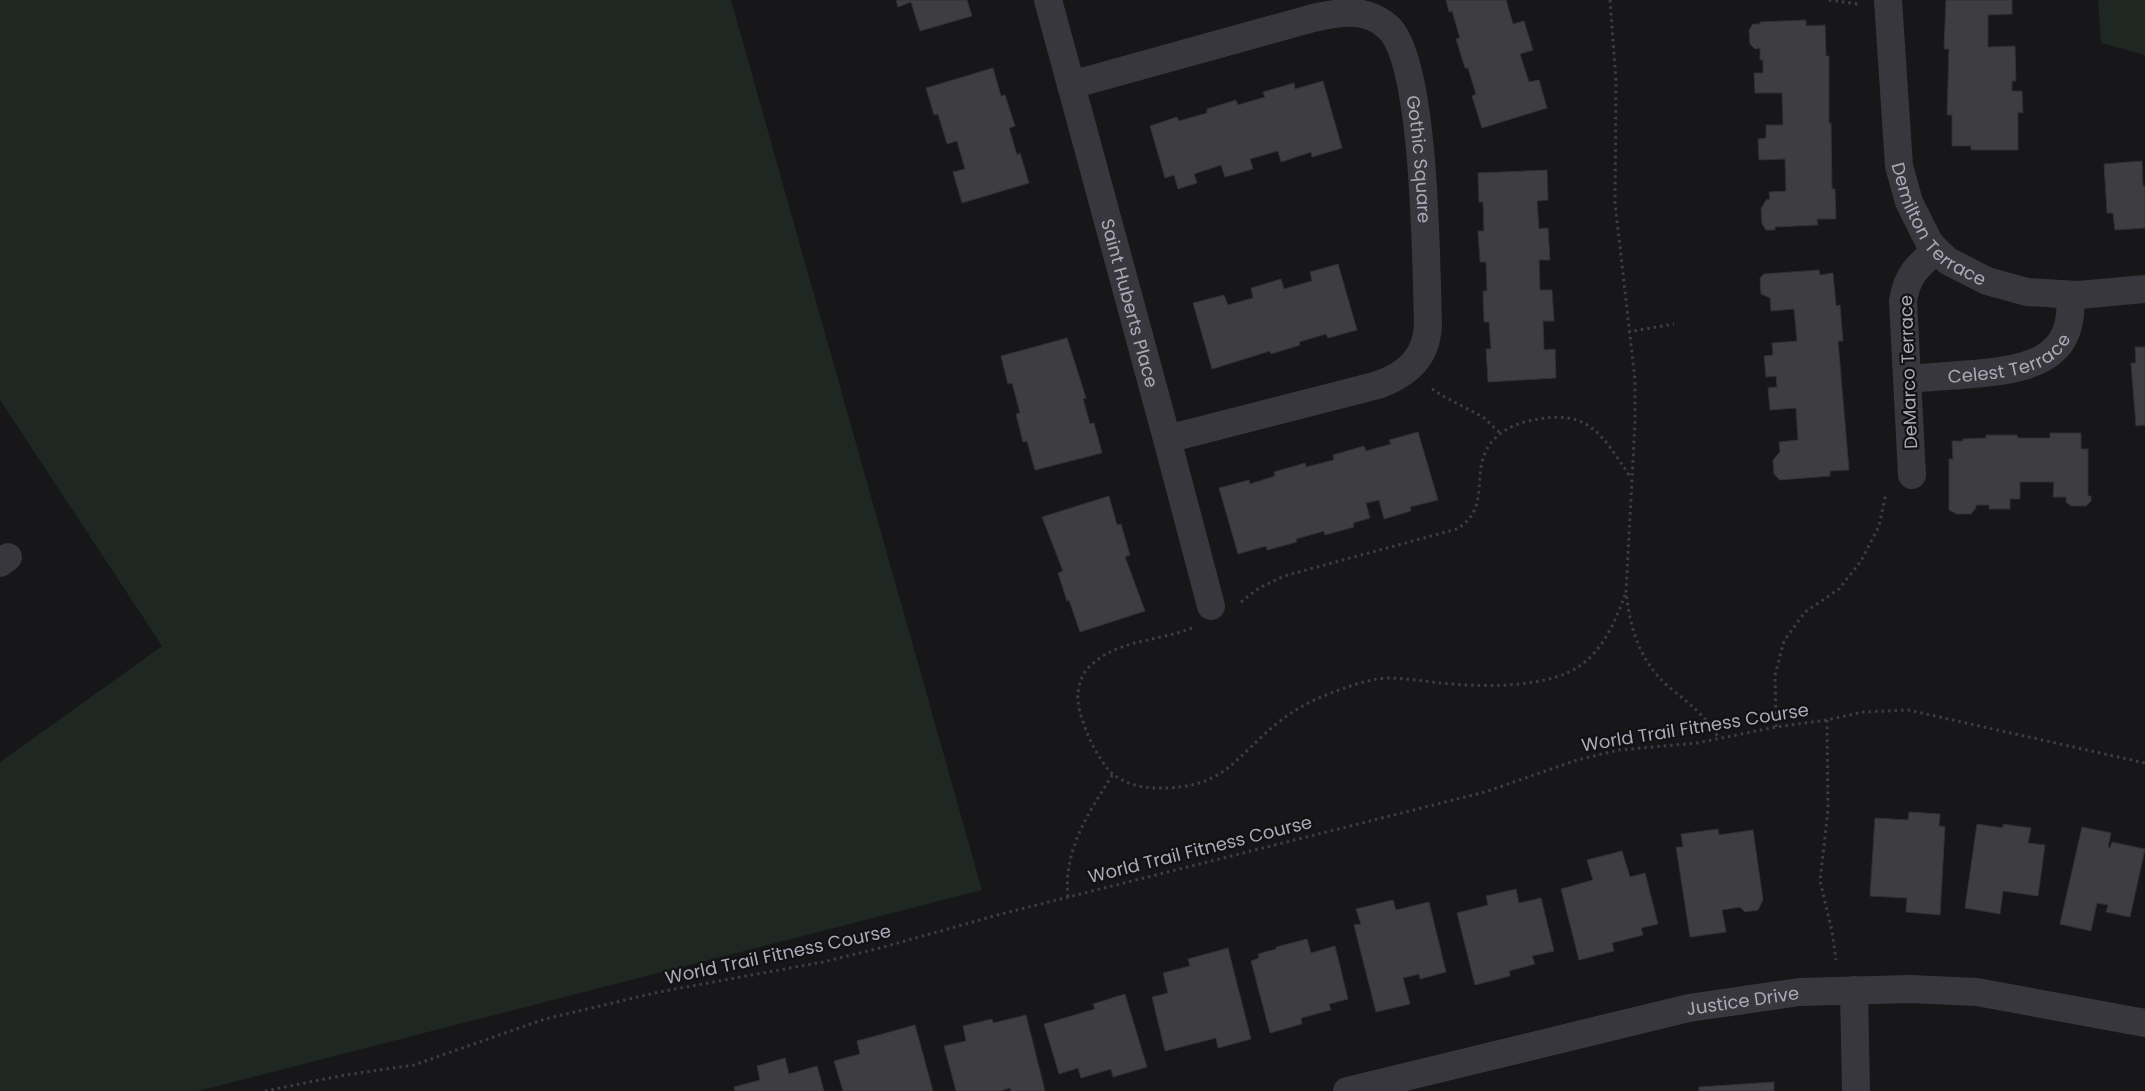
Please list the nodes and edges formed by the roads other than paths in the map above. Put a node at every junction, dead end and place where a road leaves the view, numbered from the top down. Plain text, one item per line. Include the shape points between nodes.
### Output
1 (1048, 0) edge
2 (1888, 0) edge
3 (1071, 85) junction
4 (1936, 250) junction
5 (2145, 289) edge
6 (2070, 295) junction
7 (1908, 379) junction
8 (1167, 439) junction
9 (1912, 475) dead end
10 (1223, 606) road end
11 (1854, 990) junction
12 (2145, 1023) edge
13 (1347, 1091) edge
14 (1856, 1091) edge

1 - 3 street, Saint Huberts Place
2 - 4 street, Demilton Terrace via 1899,166 1909,202
3 - 8 street, Saint Huberts Place
3 - 8 street, Gothic Square via 1313,18 1350,12 1363,13 1388,28 1399,41 1410,74 1422,186 1428,324 1428,338 1418,357 1400,375 1378,385
4 - 6 street, Demilton Terrace via 1948,261 2004,287
4 - 7 street, DeMarco Terrace via 1910,274 1905,287
5 - 6 street, Demilton Terrace
6 - 7 street, Celest Terrace via 2067,329 2053,350 2040,361 2009,371
7 - 9 street, DeMarco Terrace
8 - 10 street, Saint Huberts Place
11 - 12 street, Justice Drive via 1976,992
11 - 13 street, Justice Drive via 1768,996 1689,1008
11 - 14 street

